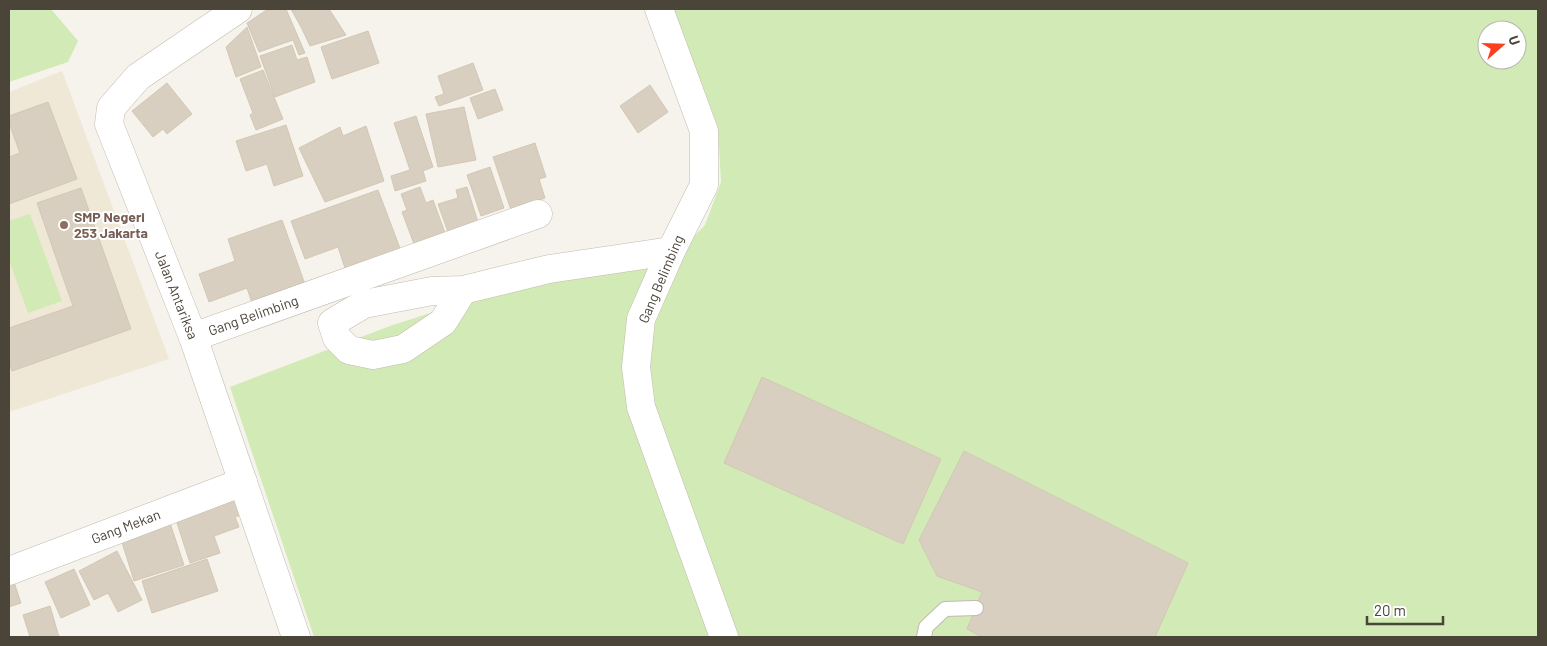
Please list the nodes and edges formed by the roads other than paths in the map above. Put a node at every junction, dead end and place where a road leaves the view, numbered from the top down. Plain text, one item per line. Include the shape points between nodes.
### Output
1 (238, 9) edge
2 (659, 9) edge
3 (538, 214) dead end
4 (672, 251) junction
5 (463, 290) dead end
6 (193, 337) junction
7 (243, 482) junction
8 (9, 571) edge
9 (976, 608) dead end
10 (296, 637) edge
11 (724, 637) edge
12 (924, 637) edge

1 - 6 street, Jalan Antariksa via 138,78 111,108 109,124
2 - 4 street, Gang Belimbing via 704,131 704,185
3 - 6 street, Gang Belimbing
4 - 5 street via 549,269
4 - 11 street, Gang Belimbing via 642,319 636,367 641,407
6 - 7 street, Jalan Antariksa
7 - 8 street, Gang Mekan
7 - 10 street, Jalan Antariksa
9 - 12 lane via 945,609 926,627

